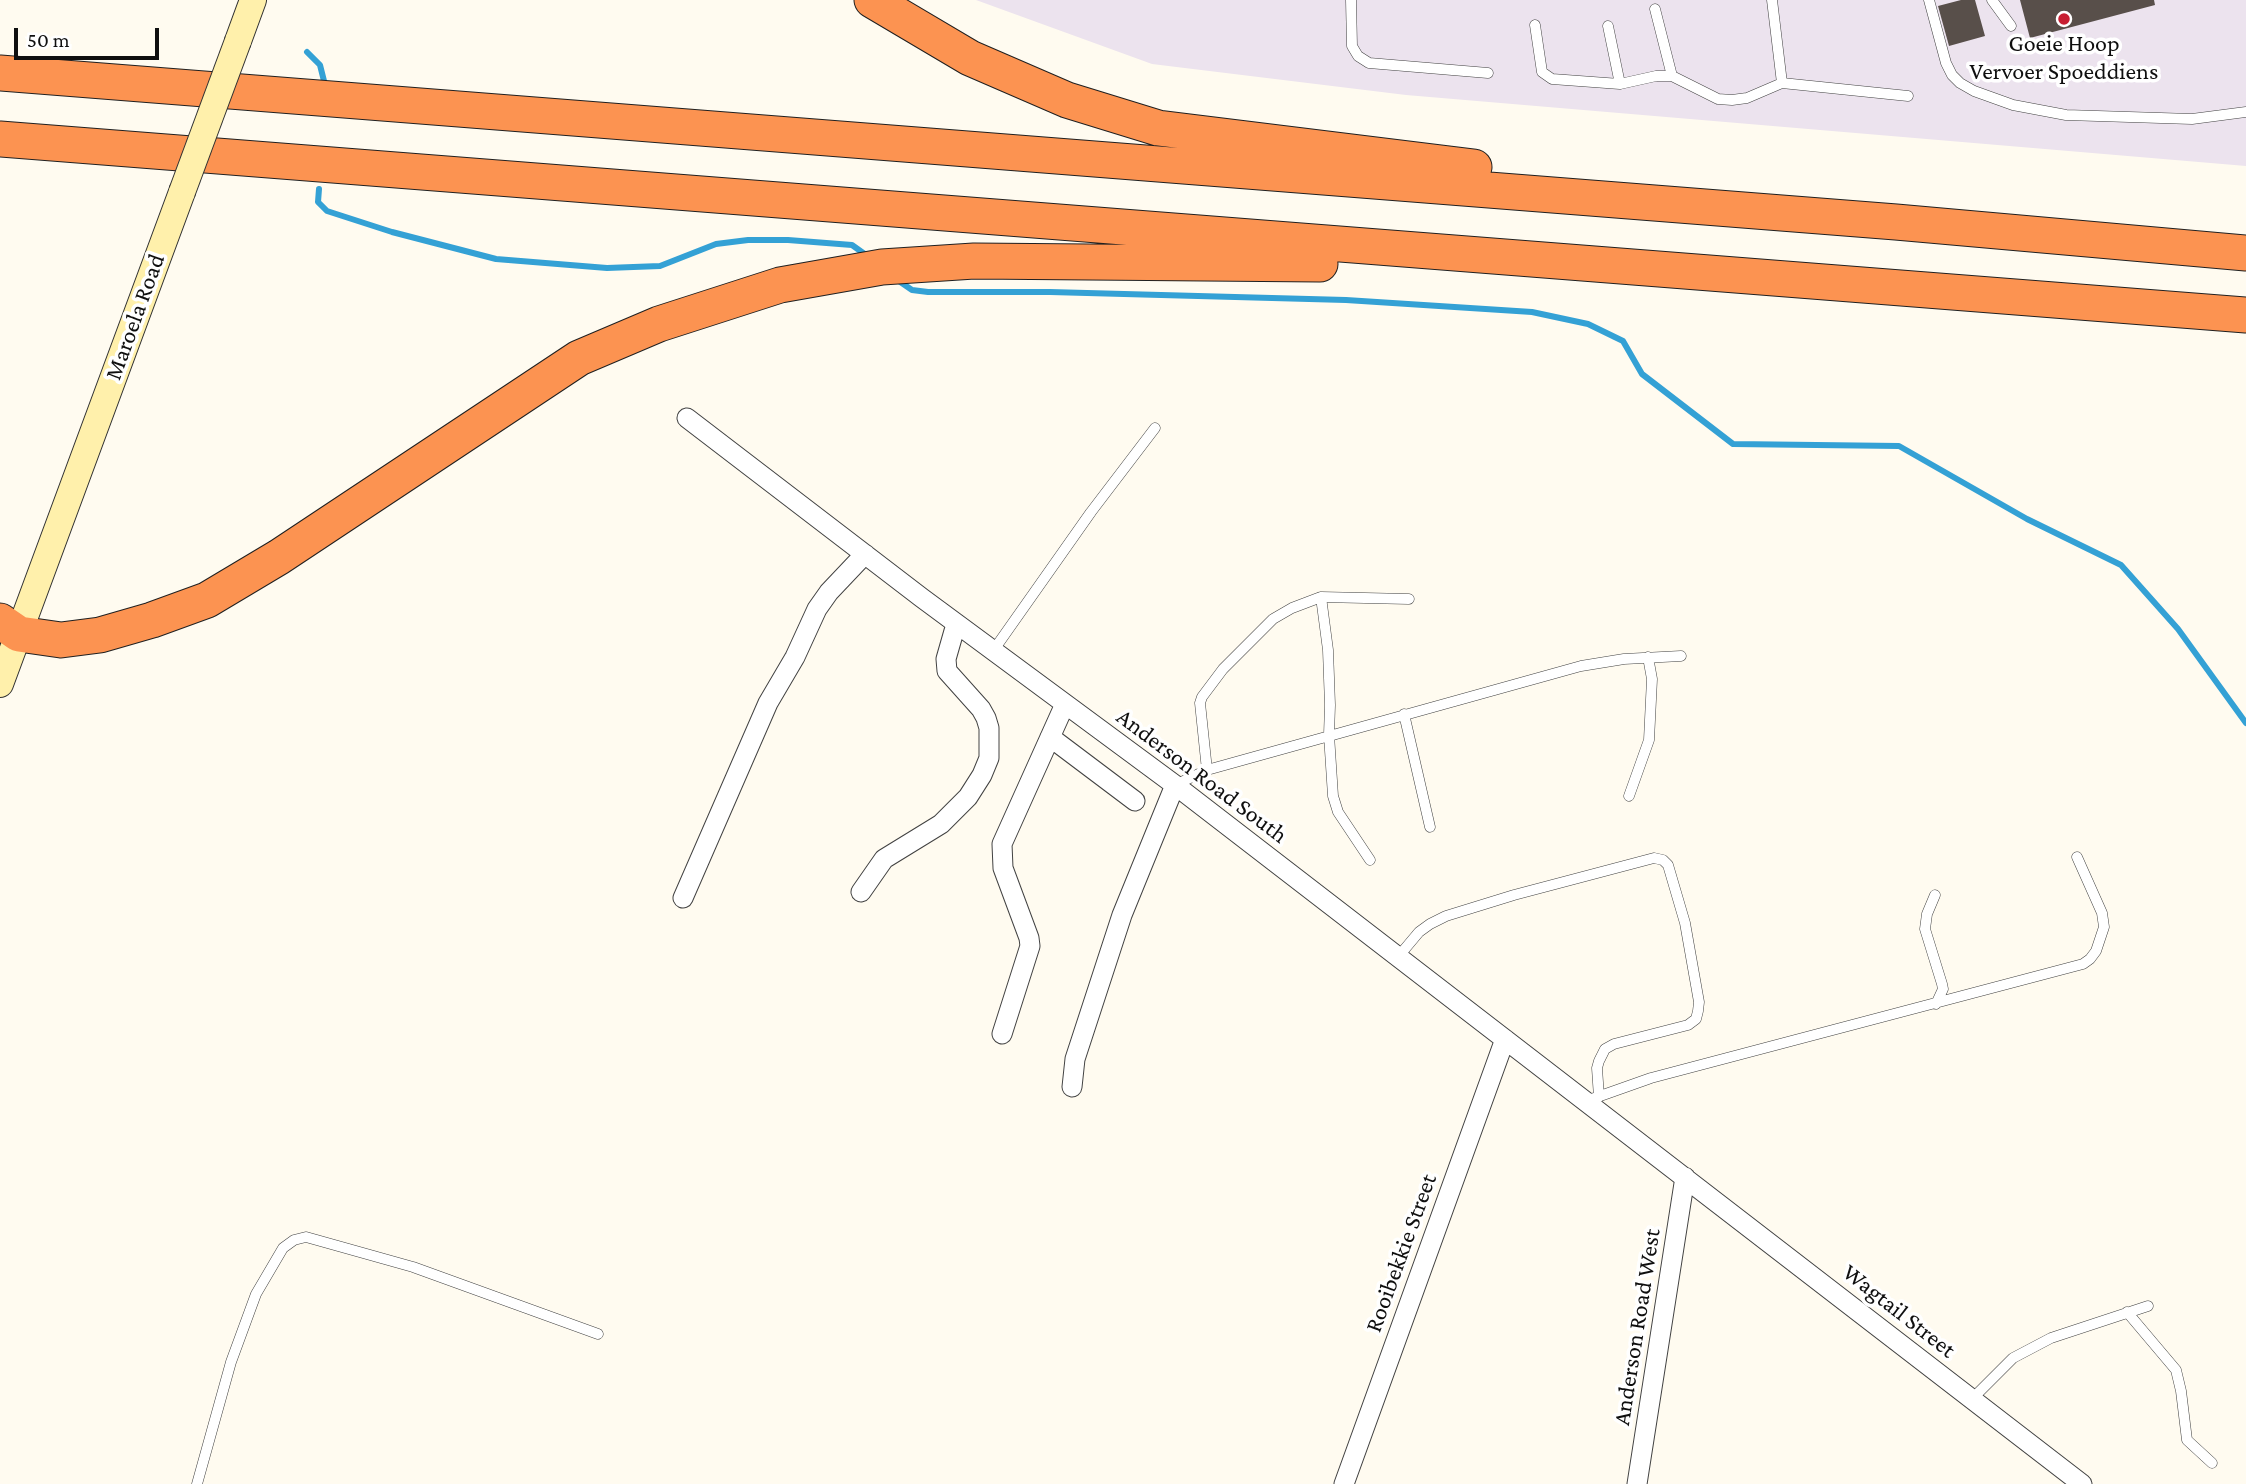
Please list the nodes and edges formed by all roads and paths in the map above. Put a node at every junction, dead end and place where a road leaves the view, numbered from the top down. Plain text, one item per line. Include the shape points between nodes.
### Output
1 (253, 0) edge
2 (872, 0) edge
3 (1351, 0) edge
4 (1772, 0) edge
5 (1929, 0) edge
6 (1992, 0) edge
7 (1655, 9) dead end
8 (1535, 25) dead end
9 (1608, 26) dead end
10 (2011, 26) dead end
11 (0, 73) edge
12 (1488, 73) dead end
13 (1672, 76) junction
14 (1782, 83) junction
15 (1620, 84) junction
16 (1908, 96) dead end
17 (2246, 112) edge
18 (0, 139) edge
19 (1896, 222) junction
20 (2246, 253) edge
21 (1617, 266) junction
22 (2246, 315) edge
23 (687, 418) dead end
24 (1155, 428) dead end
25 (865, 554) junction
26 (1321, 597) junction
27 (1409, 600) dead end
28 (956, 624) junction
29 (10, 627) edge
30 (993, 651) junction
31 (1681, 656) dead end
32 (1648, 657) junction
33 (0, 684) edge
34 (1065, 705) junction
35 (1404, 714) junction
36 (1329, 735) junction
37 (1050, 737) junction
38 (1207, 770) junction
39 (1175, 785) junction
40 (1629, 796) dead end
41 (1135, 802) dead end
42 (1430, 827) dead end
43 (2077, 857) dead end
44 (1370, 860) dead end
45 (861, 892) dead end
46 (1935, 895) dead end
47 (683, 898) dead end
48 (1398, 957) junction
49 (1936, 1004) junction
50 (1002, 1034) dead end
51 (1505, 1038) junction
52 (1072, 1087) dead end
53 (1592, 1099) junction
54 (1685, 1177) junction
55 (2148, 1306) dead end
56 (2127, 1312) junction
57 (598, 1334) dead end
58 (1972, 1399) junction
59 (2212, 1464) dead end
60 (197, 1484) edge
61 (1344, 1484) edge
62 (1637, 1484) edge
63 (2082, 1484) edge

1 - 29 street, Maroela Road, bridge
2 - 19 highway via 970,58 1067,100 1158,128
3 - 12 lane via 1352,46 1357,56 1369,63
4 - 14 lane
5 - 17 lane via 1952,75 1975,91 2013,105 2066,116 2192,119
6 - 10 lane
7 - 13 lane
8 - 15 lane via 1544,75
9 - 15 lane
11 - 19 highway
13 - 14 lane via 1718,99 1732,100
13 - 15 lane
14 - 16 lane
18 - 21 highway
19 - 20 highway
21 - 22 highway
21 - 29 highway via 974,261 882,267 780,285 659,324 579,358 207,600 100,635 61,640
23 - 25 street, Anderson Road South
24 - 30 lane
25 - 28 street, Anderson Road South
25 - 47 street via 817,609 768,703
26 - 27 lane
26 - 36 lane via 1328,650
26 - 38 lane via 1273,619 1205,691 1200,703
28 - 30 street, Anderson Road South
28 - 45 street via 947,671 986,718 989,758 968,797 941,824 884,859
29 - 33 street, Maroela Road
30 - 34 street, Anderson Road South
31 - 32 lane
32 - 35 lane via 1581,666
32 - 40 lane via 1652,679 1649,740
34 - 37 street
34 - 39 street, Anderson Road South
35 - 36 lane
35 - 42 lane
36 - 38 lane
36 - 44 lane via 1338,812
37 - 41 street
37 - 50 street via 1002,845 1003,868 1030,946
38 - 39 lane
39 - 48 street, Anderson Road South
39 - 52 street via 1122,915 1075,1059
43 - 49 lane via 2104,927 2090,960
46 - 49 lane via 1925,929 1943,989
48 - 51 street, Anderson Road South
48 - 53 lane via 1419,932 1446,916 1654,858 1663,860 1685,923 1699,1002 1696,1018 1688,1025 1605,1049
49 - 53 lane via 1651,1078
51 - 53 street, Anderson Road South
51 - 61 street, Rooibekkie Street
53 - 54 street, Anderson Road South
54 - 58 street, Wagtail Street
54 - 62 street, Anderson Road West
55 - 56 lane
56 - 58 lane via 2051,1338 2013,1358
56 - 59 lane via 2176,1370 2187,1440
57 - 60 lane via 413,1267 306,1237 294,1240 283,1248 256,1294 231,1362
58 - 63 street, Wagtail Street

